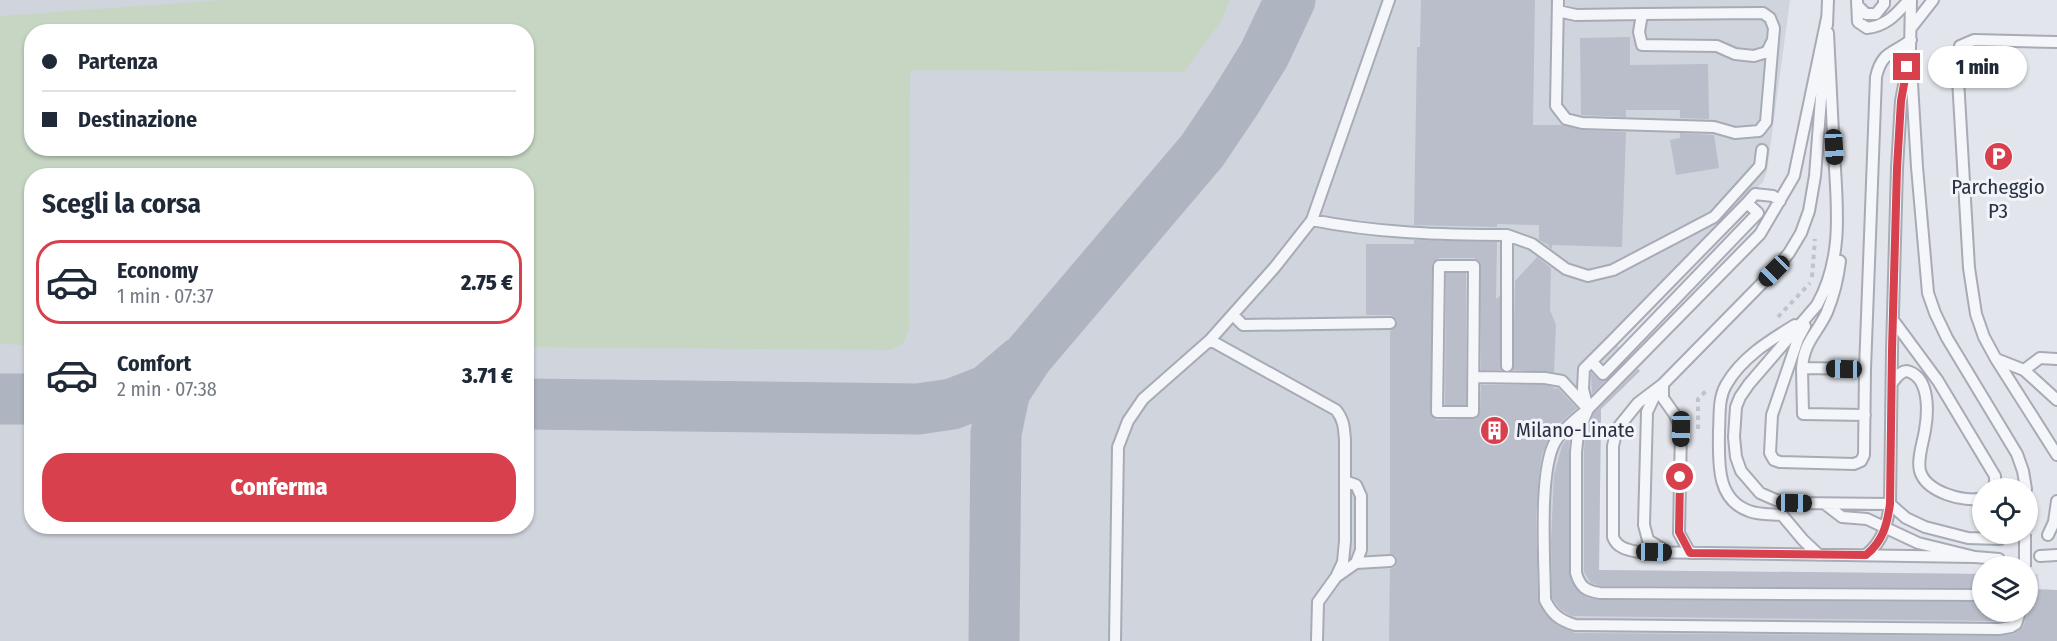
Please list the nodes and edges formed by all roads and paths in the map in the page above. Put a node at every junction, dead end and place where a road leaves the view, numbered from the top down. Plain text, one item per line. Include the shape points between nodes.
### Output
1 (1389, 0) edge
2 (1884, 0) edge
3 (1910, 0) edge
4 (1933, 0) edge
5 (1857, 3) edge
6 (1558, 6) edge
7 (1827, 6) edge
8 (1642, 14) junction
9 (1773, 40) junction
10 (1910, 40) junction
11 (2057, 42) edge
12 (1762, 150) dead end
13 (1780, 201) junction
14 (1747, 203) junction
15 (1312, 220) junction
16 (1838, 234) junction
17 (1507, 236) junction
18 (1817, 305) junction
19 (1233, 315) junction
20 (1804, 320) junction
21 (1893, 320) junction
22 (1390, 323) dead end
23 (1210, 340) junction
24 (1996, 359) junction
25 (2057, 359) edge
26 (1592, 362) junction
27 (1507, 366) dead end
28 (1802, 368) junction
29 (1865, 369) junction
30 (2024, 370) junction
31 (1473, 377) junction
32 (1892, 383) junction
33 (1662, 384) junction
34 (1948, 397) junction
35 (2057, 400) edge
36 (1926, 402) junction
37 (1588, 409) junction
38 (1865, 415) junction
39 (2057, 455) edge
40 (1995, 478) edge
41 (2024, 478) edge
42 (1345, 480) junction
43 (1972, 500) edge
44 (2057, 501) edge
45 (1825, 504) junction
46 (1890, 504) junction
47 (1886, 527) junction
48 (2048, 535) edge
49 (1972, 538) edge
50 (1669, 552) junction
51 (1690, 553) junction
52 (1819, 555) junction
53 (1866, 555) junction
54 (2057, 555) edge
55 (1972, 556) edge
56 (2040, 556) dead end
57 (1972, 557) edge
58 (1390, 561) dead end
59 (1356, 563) junction
60 (1336, 577) junction
61 (1972, 595) edge
62 (2017, 622) edge
63 (1115, 641) edge
64 (1317, 641) edge

1 - 15 lane
2 - 5 lane via 1876,14 1866,14
3 - 5 lane via 1891,20 1867,28 1858,22
3 - 10 lane
4 - 10 lane
6 - 8 lane via 1576,15
6 - 9 lane via 1556,106 1566,119 1582,123 1714,127 1735,133 1760,131 1766,122
7 - 13 lane via 1794,176
7 - 16 lane
7 - 33 lane via 1815,176 1801,233 1774,271
8 - 9 lane via 1763,13 1774,28
8 - 9 lane via 1642,45 1717,46 1735,54 1754,56 1767,52
10 - 21 lane via 1901,101
10 - 29 lane via 1880,62 1876,77
10 - 41 lane via 1928,293 1947,338 2017,454
11 - 24 lane via 1974,40 1960,46 1957,62 1970,268 1976,314
12 - 17 lane via 1760,166 1714,217 1613,270 1588,276 1566,269 1532,244
13 - 14 lane via 1755,194
13 - 37 lane via 1760,234
14 - 26 lane
14 - 26 lane via 1758,213 1603,374
15 - 17 lane via 1443,235
15 - 19 lane
16 - 18 lane via 1832,270
16 - 28 lane via 1839,274 1826,314 1803,352
17 - 27 lane
18 - 20 lane
18 - 38 lane via 1798,339 1777,396 1770,453 1780,462 1854,464 1864,455
19 - 22 lane via 1244,324
19 - 23 lane
20 - 45 lane via 1740,397 1735,447 1741,471 1760,493 1776,500
20 - 52 lane via 1747,359 1725,387 1720,401 1719,459 1723,486 1738,505 1757,513 1782,515
21 - 32 lane
21 - 34 lane
23 - 42 lane via 1336,410 1344,424
23 - 63 lane via 1143,399 1128,421 1118,447
24 - 30 lane
24 - 39 lane
25 - 30 lane via 2040,358
26 - 37 lane via 1584,369
28 - 29 lane
28 - 38 lane via 1803,414
29 - 38 lane
30 - 35 lane
31 - 31 lane via 1474,266 1439,266 1437,412 1473,412
31 - 37 lane via 1562,381
32 - 36 lane via 1900,373 1910,372 1922,383
32 - 46 lane
33 - 50 lane via 1647,412 1644,525 1648,540
33 - 50 lane via 1637,404 1617,429 1613,446 1612,530 1615,543 1624,549
33 - 51 lane via 1663,398 1681,429 1679,532
34 - 36 lane
34 - 40 lane
36 - 43 lane via 1919,470 1939,492
37 - 61 lane via 1578,433 1576,452 1576,573 1578,583 1588,591
37 - 62 lane via 1555,443 1546,475 1545,600 1550,612 1562,621 1575,625 1999,629
42 - 59 lane via 1356,485 1361,496 1361,550
42 - 60 lane via 1343,562
44 - 48 lane
45 - 46 lane
45 - 47 lane via 1842,517 1867,519
46 - 47 lane
46 - 49 lane via 1925,527
47 - 53 lane
47 - 55 lane via 1918,543
50 - 51 lane
51 - 52 lane
52 - 53 lane
53 - 57 lane
54 - 56 lane
58 - 59 lane
59 - 60 lane
60 - 64 lane via 1318,602

